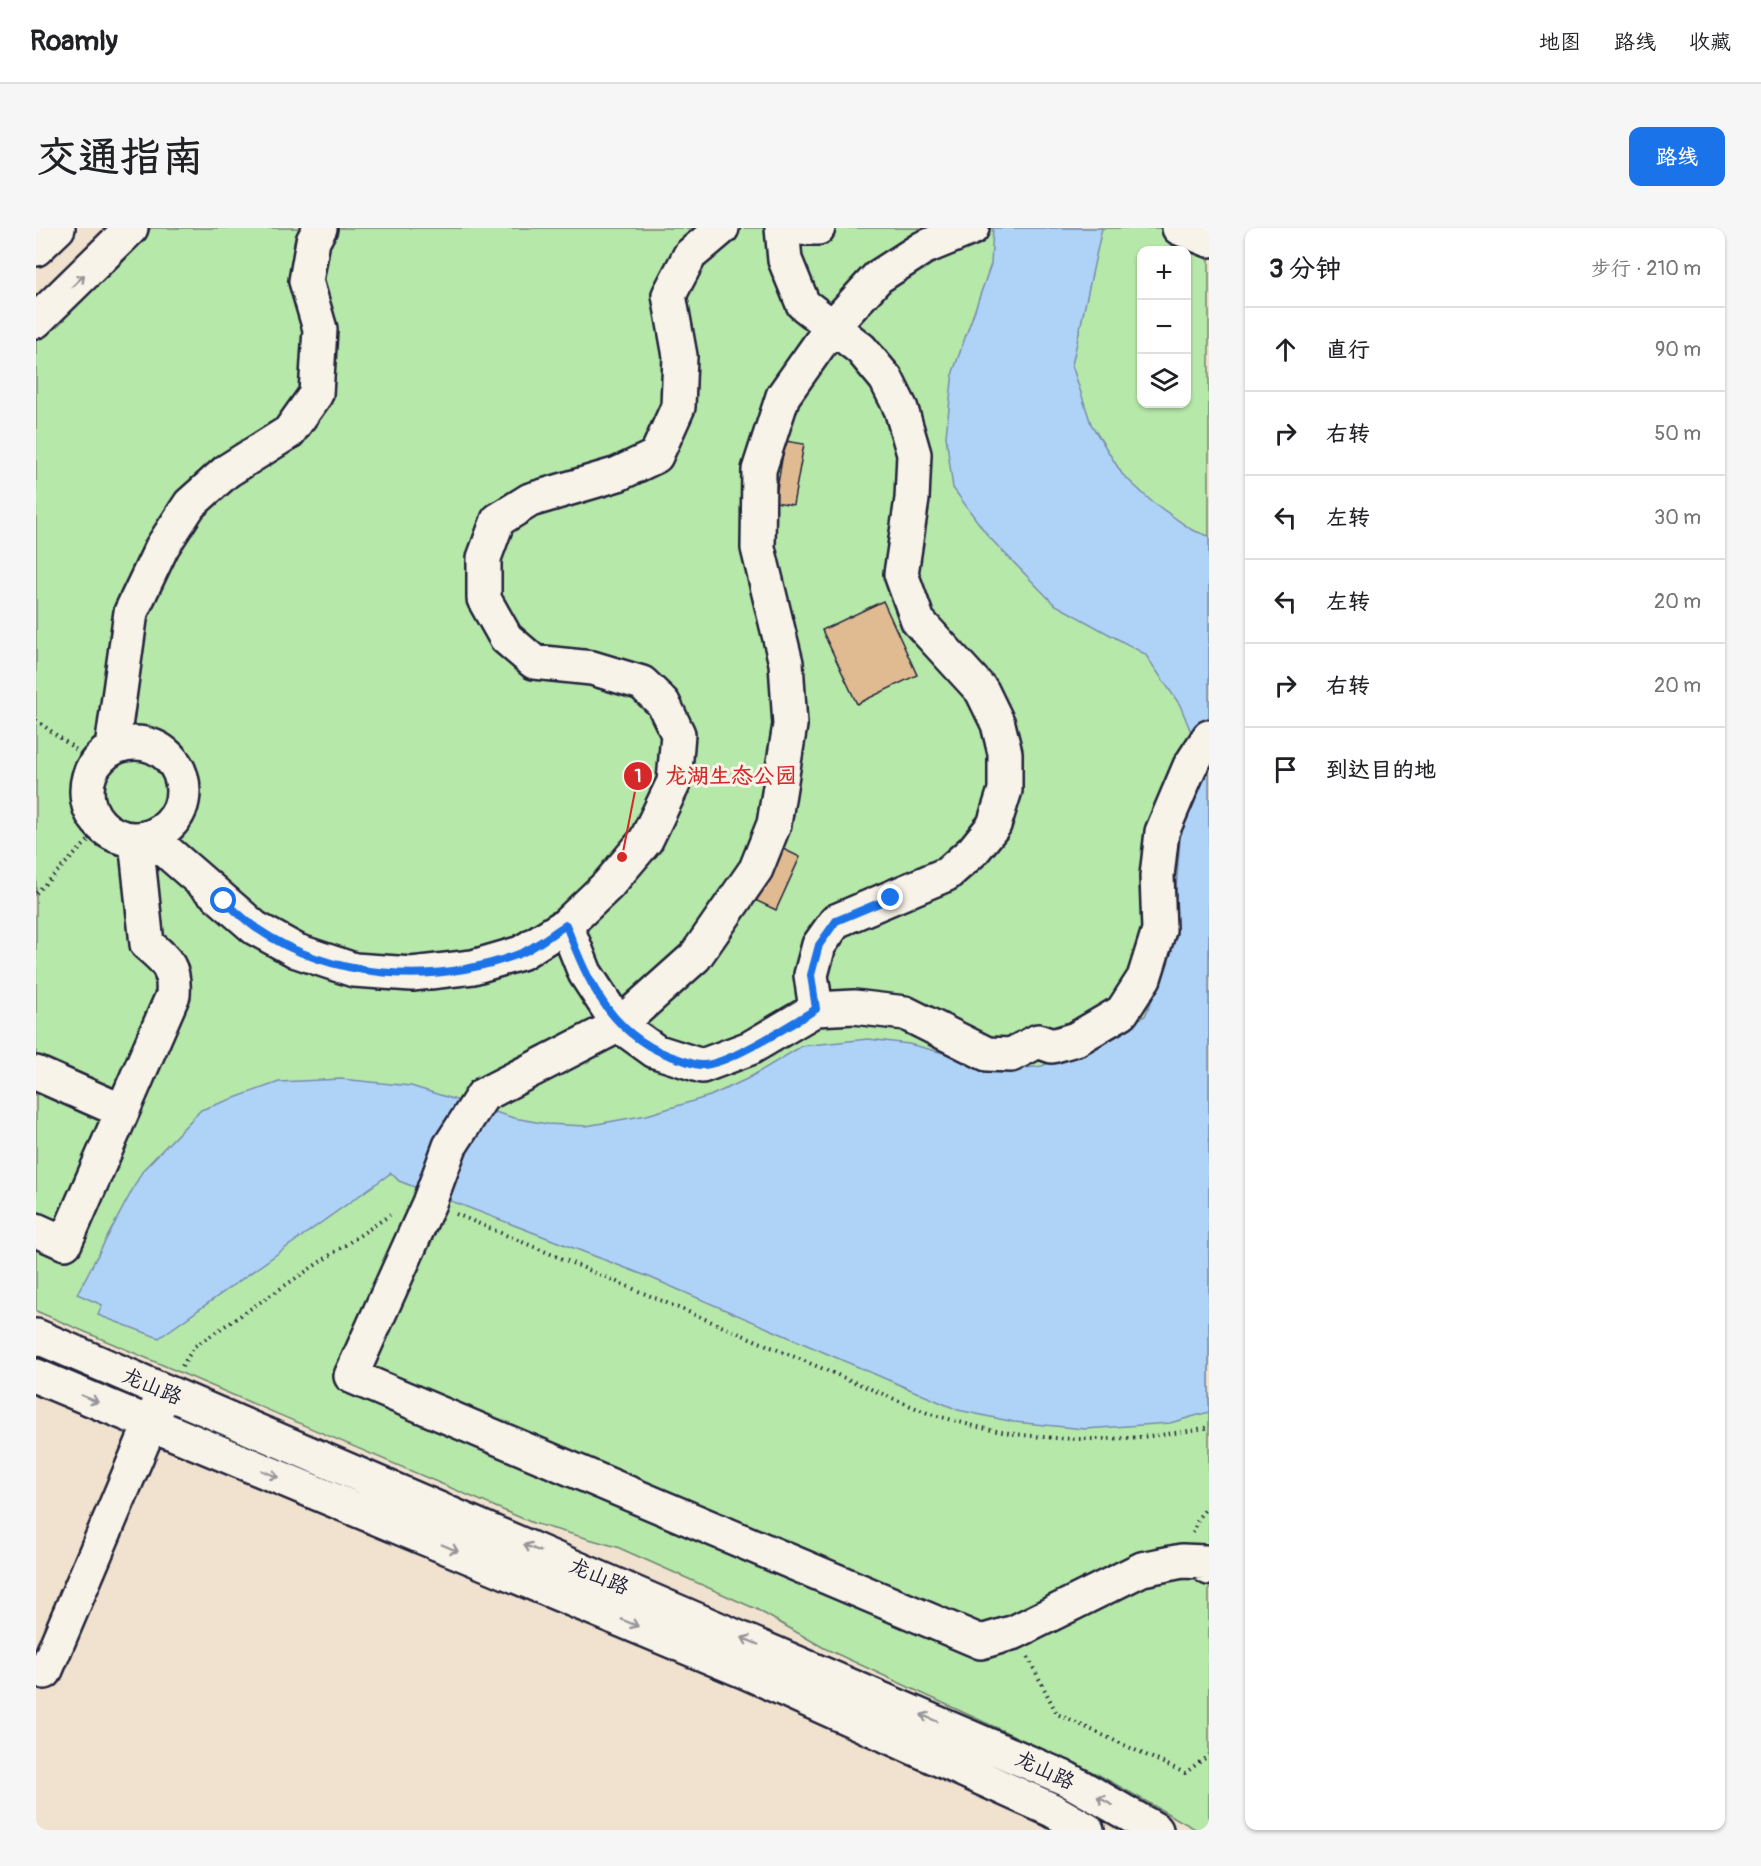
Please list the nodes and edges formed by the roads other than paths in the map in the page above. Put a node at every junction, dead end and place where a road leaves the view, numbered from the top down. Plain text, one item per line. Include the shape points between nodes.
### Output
1 (58, 228) edge
2 (131, 228) edge
3 (320, 228) edge
4 (722, 228) edge
5 (782, 228) edge
6 (798, 228) edge
7 (818, 228) edge
8 (1179, 228) edge
9 (968, 229) edge
10 (1209, 240) edge
11 (36, 249) edge
12 (36, 321) edge
13 (831, 328) junction
14 (1209, 737) edge
15 (104, 756) junction
16 (143, 839) junction
17 (566, 925) junction
18 (816, 1009) junction
19 (619, 1025) junction
20 (36, 1072) edge
21 (122, 1111) junction
22 (36, 1230) edge
23 (36, 1336) edge
24 (36, 1376) edge
25 (164, 1391) junction
26 (150, 1424) junction
27 (1209, 1568) edge
28 (45, 1672) dead end
29 (1067, 1779) junction
30 (1048, 1820) edge
31 (1087, 1830) edge
32 (1156, 1830) edge

1 - 11 street
12 -> 2 street
3 - 15 street via 306,281 320,329 316,394 289,432 227,471 190,504 162,547 131,612
4 - 17 street via 690,255 669,295 680,356 678,407 656,456 618,474 530,500 498,520 484,558 484,599 506,638 534,662 592,668 642,683 663,703 678,734 674,782 646,840 608,885
5 - 13 street via 785,260 803,304
6 - 7 street
8 - 10 street
9 - 13 street via 923,249 878,277
13 - 18 street via 861,349 886,379 901,409 914,454 901,574 918,621 982,691 998,724 1005,753 1005,790 994,825 947,874 836,921 819,945 811,975
13 - 19 street via 783,396 759,470 758,548 786,663 790,725 774,824 756,869 696,957
14 - 18 street via 1190,766 1162,832 1157,876 1159,930 1144,978 1122,1012 1076,1039 1052,1046 1038,1041 1011,1055 987,1054 905,1013 854,1007
15 - 16 street via 89,776 88,804 102,827 123,839
15 - 16 street via 128,743 144,743 165,753 180,772 182,804 176,818 164,830
16 - 17 street via 255,928 297,951 354,970 412,974 473,967 521,953
16 - 21 street via 147,944 174,975 173,995
17 - 19 street via 585,973
18 - 19 street via 750,1048 702,1066 655,1051
19 - 27 street via 483,1095 450,1146 429,1203 351,1376 981,1642 1015,1632 1142,1569 1182,1561 1205,1562
20 - 21 street
21 - 22 street via 65,1242
23 - 25 street, 龙山路
24 -> 26 street, 龙山路
25 - 26 street
29 -> 25 street, 龙山路
26 - 28 street
26 -> 30 street, 龙山路 via 746,1672
29 - 30 street
32 -> 29 street, 龙山路
30 - 31 street, 龙山路

